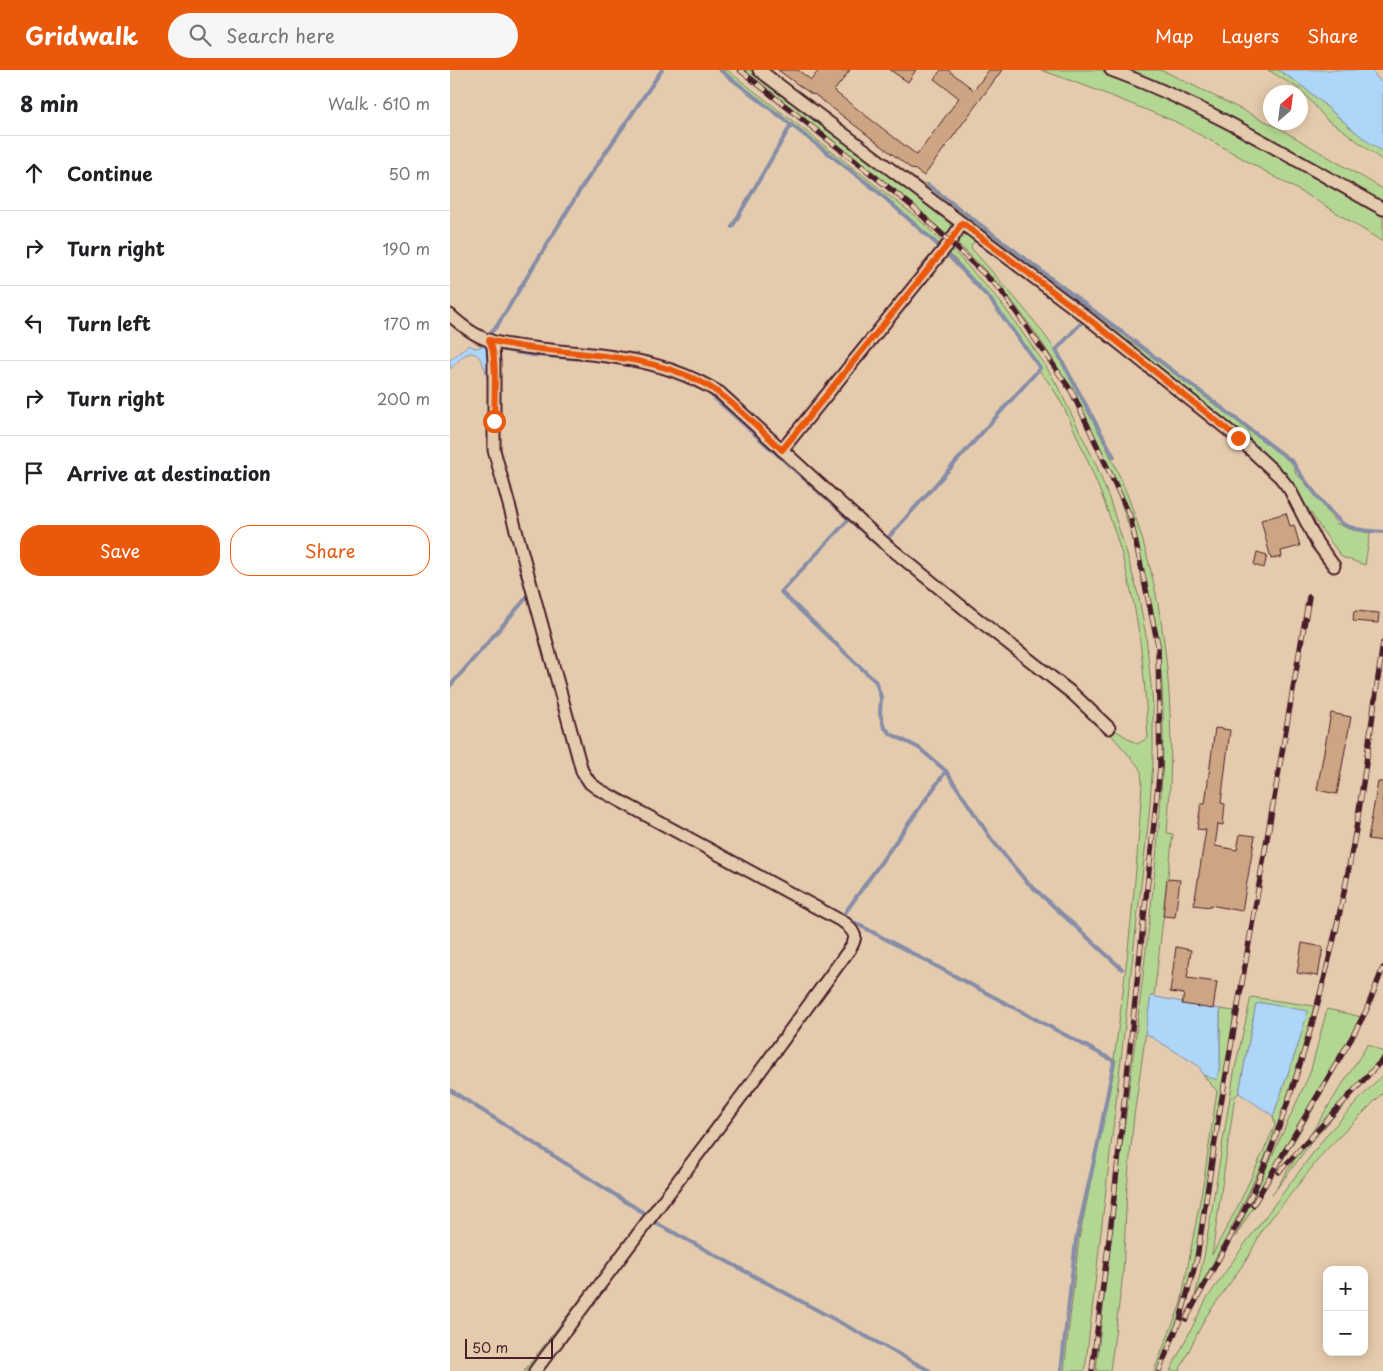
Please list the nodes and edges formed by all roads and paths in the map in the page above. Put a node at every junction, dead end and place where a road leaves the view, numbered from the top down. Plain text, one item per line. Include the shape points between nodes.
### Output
1 (759, 70) edge
2 (1112, 70) edge
3 (1383, 209) edge
4 (962, 223) junction
5 (450, 315) edge
6 (489, 340) junction
7 (782, 450) junction
8 (1334, 566) dead end
9 (1109, 728) dead end
10 (535, 1371) edge

1 - 4 street
2 - 3 street via 1251,135
4 - 7 street
4 - 8 street via 1100,328 1254,452 1290,490 1317,543
5 - 6 street
6 - 7 street via 619,358 683,373 720,393
6 - 10 street via 494,362 494,450 585,777 598,789 845,923 855,936 849,950 762,1069
7 - 9 street via 883,542 1073,694

